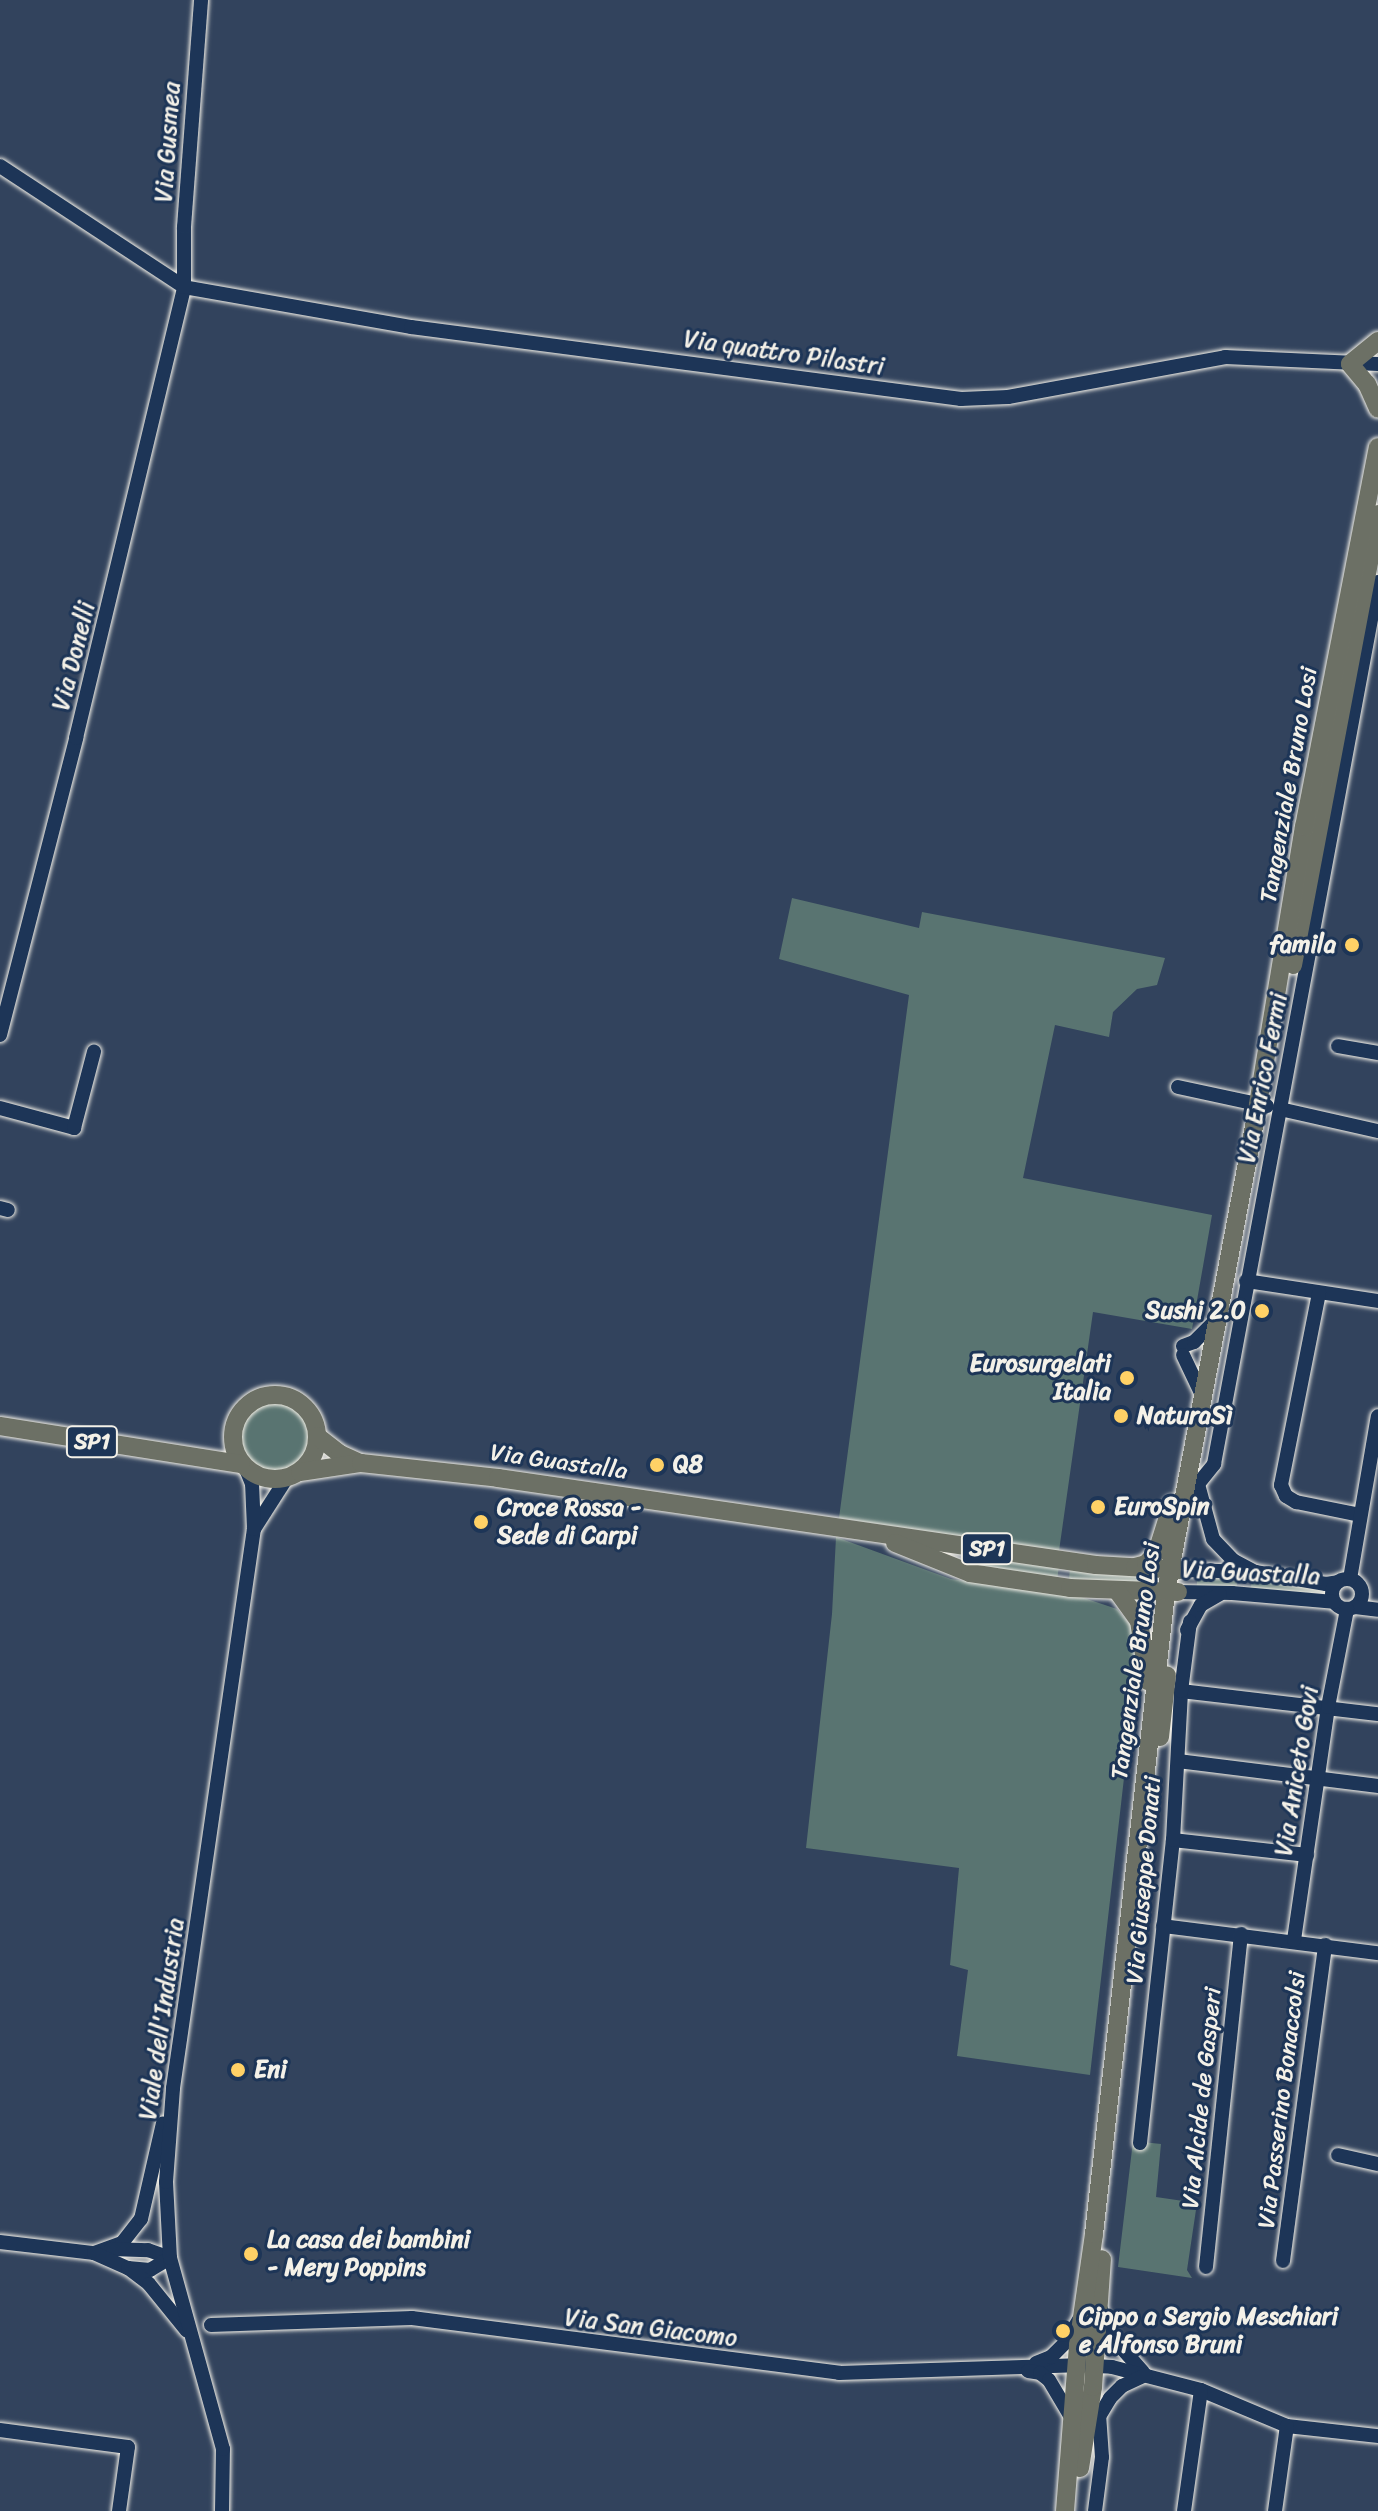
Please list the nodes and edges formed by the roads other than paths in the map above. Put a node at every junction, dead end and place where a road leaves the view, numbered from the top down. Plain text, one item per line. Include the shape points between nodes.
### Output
1 (201, 0) edge
2 (0, 166) edge
3 (184, 287) junction
4 (1378, 341) edge
5 (1350, 364) junction
6 (1378, 364) edge
7 (1378, 409) edge
8 (1378, 447) edge
9 (1378, 514) edge
10 (1378, 582) edge
11 (0, 1035) edge
12 (1338, 1046) dead end
13 (94, 1052) dead end
14 (1378, 1053) edge
15 (1178, 1087) dead end
16 (1268, 1106) junction
17 (0, 1108) edge
18 (1378, 1131) edge
19 (1246, 1281) junction
20 (1319, 1293) junction
21 (1378, 1301) edge
22 (1217, 1319) junction
23 (1202, 1395) junction
24 (1378, 1416) edge
25 (234, 1424) junction
26 (0, 1426) edge
27 (1195, 1435) junction
28 (317, 1436) junction
29 (185, 1455) junction
30 (361, 1463) junction
31 (243, 1466) junction
32 (1373, 1469) edge
33 (293, 1475) junction
34 (1198, 1484) junction
35 (1360, 1515) junction
36 (845, 1528) junction
37 (254, 1529) junction
38 (972, 1547) junction
39 (1065, 1561) junction
40 (1128, 1569) junction
41 (1177, 1570) junction
42 (1255, 1572) junction
43 (970, 1573) junction
44 (1344, 1581) junction
45 (1061, 1587) junction
46 (1362, 1591) junction
47 (1118, 1592) junction
48 (1172, 1592) junction
49 (1232, 1593) junction
50 (1378, 1598) edge
51 (1345, 1606) junction
52 (1378, 1610) edge
53 (1173, 1688) junction
54 (1151, 1703) junction
55 (1328, 1707) junction
56 (1378, 1714) edge
57 (1178, 1761) junction
58 (1321, 1777) junction
59 (1378, 1786) edge
60 (1173, 1840) junction
61 (1307, 1855) junction
62 (1163, 1926) junction
63 (1241, 1934) junction
64 (1294, 1940) junction
65 (1325, 1945) junction
66 (1378, 1953) edge
67 (173, 2088) junction
68 (1140, 2143) dead end
69 (1338, 2155) dead end
70 (1378, 2160) edge
71 (0, 2242) edge
72 (111, 2249) junction
73 (94, 2253) junction
74 (170, 2258) junction
75 (1283, 2261) dead end
76 (1206, 2267) dead end
77 (128, 2268) junction
78 (1091, 2306) junction
79 (211, 2325) dead end
80 (194, 2341) junction
81 (1086, 2365) junction
82 (1008, 2367) junction
83 (1146, 2375) junction
84 (1201, 2390) junction
85 (1099, 2418) junction
86 (1072, 2424) junction
87 (1287, 2426) junction
88 (0, 2430) edge
89 (1378, 2436) edge
90 (1085, 2439) junction
91 (119, 2511) edge
92 (222, 2511) edge
93 (1065, 2511) edge
94 (1075, 2511) edge
95 (1095, 2511) edge
96 (1184, 2511) edge
97 (1275, 2511) edge

1 - 3 street, Via Gusmea
2 - 3 street
3 - 5 street, Via quattro Pilastri via 411,327 961,399 1008,397 1225,357
3 - 11 street, Via Donelli
4 - 5 main road
5 - 6 street, Via quattro Pilastri
5 - 7 main road
8 - 16 main road, Tangenziale Bruno Losi via 1304,827
9 - 16 main road, Tangenziale Bruno Losi
10 - 16 street, Via Enrico Fermi
12 - 14 street
13 - 17 street via 74,1128
15 - 16 street
16 - 18 street
16 - 19 street, Via Enrico Fermi
16 - 22 main road, Tangenziale Bruno Losi
16 - 34 main road, Tangenziale Bruno Losi
19 - 20 street
19 - 34 street, Via Enrico Fermi via 1214,1464
20 - 21 street
20 - 35 street via 1281,1485 1296,1502
22 - 23 main road, Tangenziale Bruno Losi
22 - 23 street via 1187,1348
23 - 27 main road, Tangenziale Bruno Losi
24 - 32 street
25 - 28 main road via 249,1403 274,1395 309,1411
25 - 29 main road via 212,1444
25 - 31 main road via 232,1445
26 - 29 main road, SP1
27 - 40 main road, Via Guastalla via 1159,1547 1146,1564
27 - 41 main road, Tangenziale Bruno Losi
28 - 30 main road, Via Guastalla
28 - 33 main road via 309,1462
29 - 31 main road, SP1
30 - 33 main road, Via Guastalla / SP1
30 - 36 main road, Via Guastalla / SP1
31 - 33 main road via 271,1480
31 - 37 street, Viale dell'Industria via 252,1484
32 - 35 street
33 - 37 street, Viale dell'Industria
34 - 41 main road, Tangenziale Bruno Losi
34 - 42 street via 1217,1546
35 - 44 street
36 - 38 main road, Via Guastalla / SP1
36 - 43 main road, Via Guastalla / SP1
37 - 67 street, Viale dell'Industria
38 - 39 main road, Via Guastalla / SP1
38 - 43 main road
39 - 40 main road, Via Guastalla / SP1
39 - 45 main road
40 - 41 main road, Via Guastalla / SP1
41 - 42 street, Via Guastalla / SP1
41 - 48 main road, Tangenziale Bruno Losi
42 - 44 street, Via Guastalla / SP1 via 1326,1584
43 - 45 main road, Via Guastalla / SP1
44 - 46 street
44 - 51 street via 1332,1593
45 - 47 main road, Via Guastalla / SP1
46 - 50 street
46 - 51 street
47 - 48 main road, Via Guastalla / SP1
47 - 54 main road via 1139,1621
48 - 49 street, Via Guastalla / SP1
48 - 53 main road, Tangenziale Bruno Losi
48 - 54 main road, Tangenziale Bruno Losi
49 - 51 street, Via Guastalla / SP1
49 - 53 street via 1210,1598 1190,1622
51 - 52 street, SP1
51 - 55 street, Via Aniceto Govi
53 - 55 street
53 - 57 street, Via Giuseppe Donati
53 - 78 main road, Tangenziale Bruno Losi
54 - 78 main road, Tangenziale Bruno Losi
55 - 56 street
55 - 58 street, Via Aniceto Govi
57 - 58 street
57 - 60 street, Via Giuseppe Donati
58 - 59 street
58 - 61 street, Via Aniceto Govi
60 - 61 street
60 - 62 street, Via Giuseppe Donati
61 - 64 street, Via Aniceto Govi
62 - 63 street
62 - 68 street, Via Giuseppe Donati
63 - 64 street
63 - 76 street, Via Alcide de Gasperi
64 - 65 street
65 - 66 street
65 - 75 street, Via Passerino Bonaccolsi via 1305,2149
67 - 72 street via 141,2219 132,2234
67 - 74 street, Viale dell'Industria via 166,2182
69 - 70 street
71 - 73 street
72 - 73 street
72 - 74 street via 148,2250
73 - 77 street
74 - 77 street via 150,2270
74 - 80 street, Viale dell'Industria
77 - 80 street via 149,2284
78 - 81 main road, Tangenziale Bruno Losi
78 - 82 street via 1051,2357
78 - 83 street
79 - 82 street, Via San Giacomo via 412,2318 839,2373
80 - 92 street, Viale dell'Industria via 223,2449
81 - 82 street, Via San Giacomo
81 - 83 street, Via San Giacomo
81 - 86 main road, Tangenziale Bruno Losi
81 - 90 main road, Tangenziale Bruno Losi
82 - 86 street via 1049,2380 1064,2400
83 - 84 street, Via San Giacomo
83 - 85 street via 1122,2386
84 - 87 street, Via San Giacomo
84 - 96 street
85 - 90 street
85 - 95 street via 1102,2457
86 - 93 main road, Tangenziale Bruno Losi
87 - 89 street, Via San Giacomo
87 - 97 street
88 - 91 street via 128,2447
90 - 94 main road, Tangenziale Bruno Losi

